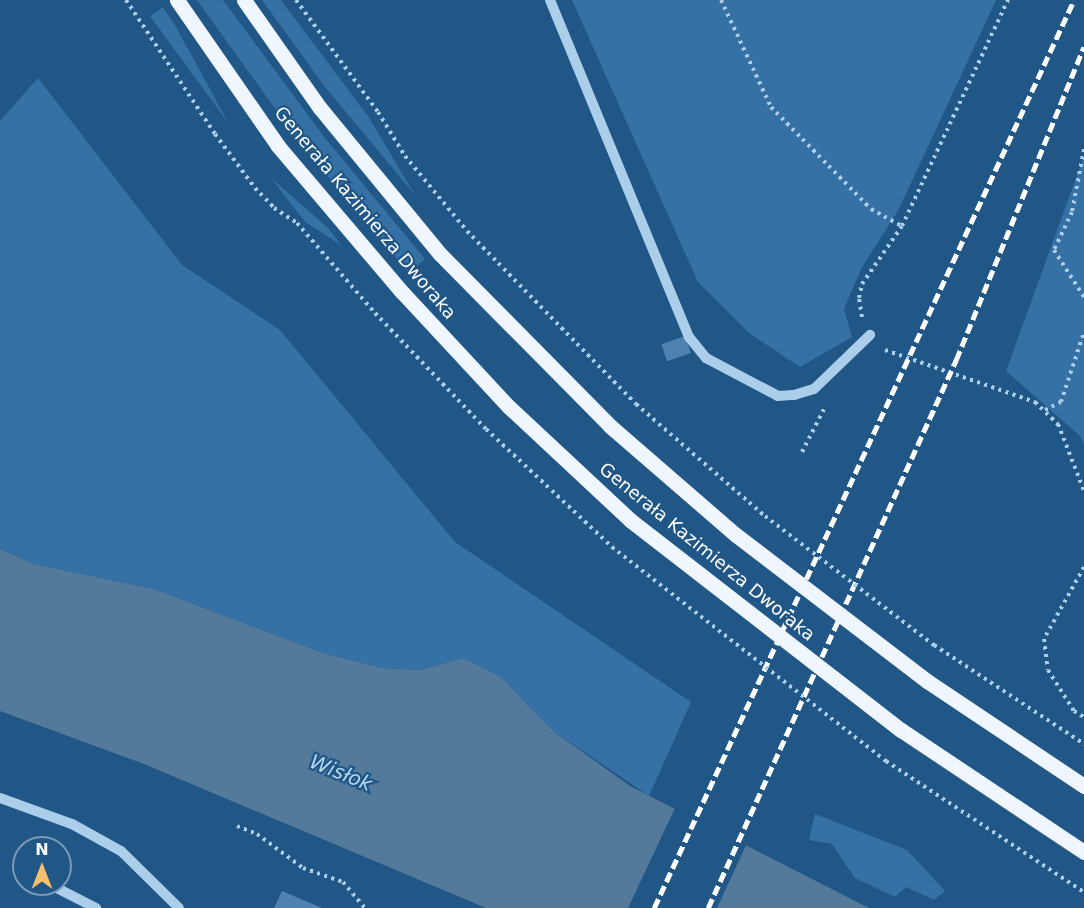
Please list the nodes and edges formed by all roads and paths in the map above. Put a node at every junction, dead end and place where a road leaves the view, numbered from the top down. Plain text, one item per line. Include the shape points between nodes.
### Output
1 (134, 0) edge
2 (177, 0) edge
3 (244, 0) edge
4 (296, 0) edge
5 (550, 0) edge
6 (722, 0) edge
7 (1008, 0) edge
8 (127, 2) edge
9 (1084, 149) edge
10 (902, 226) junction
11 (1084, 297) edge
12 (375, 313) dead end
13 (1084, 332) edge
14 (870, 335) junction
15 (823, 410) dead end
16 (1044, 410) junction
17 (802, 452) dead end
18 (1084, 490) edge
19 (1084, 567) edge
20 (1084, 717) edge
21 (1084, 744) edge
22 (1084, 786) edge
23 (0, 798) edge
24 (237, 826) dead end
25 (1084, 852) edge
26 (72, 896) edge
27 (96, 908) edge
28 (179, 908) edge
29 (365, 908) edge

1 - 8 path
2 - 25 main road, Generała Kazimierza Dworaka, bridge via 278,146 402,292 509,407 630,520 901,730
3 - 22 main road, Generała Kazimierza Dworaka, bridge via 320,108 440,254 610,426 736,535 927,681
4 - 21 path, bridge via 378,112 405,156 467,231 628,396 748,502 934,645
5 - 14 lane via 689,337 706,358 778,396 794,395 814,389
6 - 10 path via 771,107 871,209
7 - 10 path
8 - 12 path via 214,134 255,188 274,208 297,223
9 - 11 path via 1072,212 1054,250
10 - 14 path via 862,284 860,311
13 - 16 path via 1061,402
14 - 16 path via 886,351 1017,393
15 - 17 path
16 - 18 path via 1058,424
19 - 20 path via 1044,639 1048,670 1074,711
23 - 28 lane via 72,824 121,851
24 - 29 path via 257,834 303,868 343,882
26 - 27 lane

